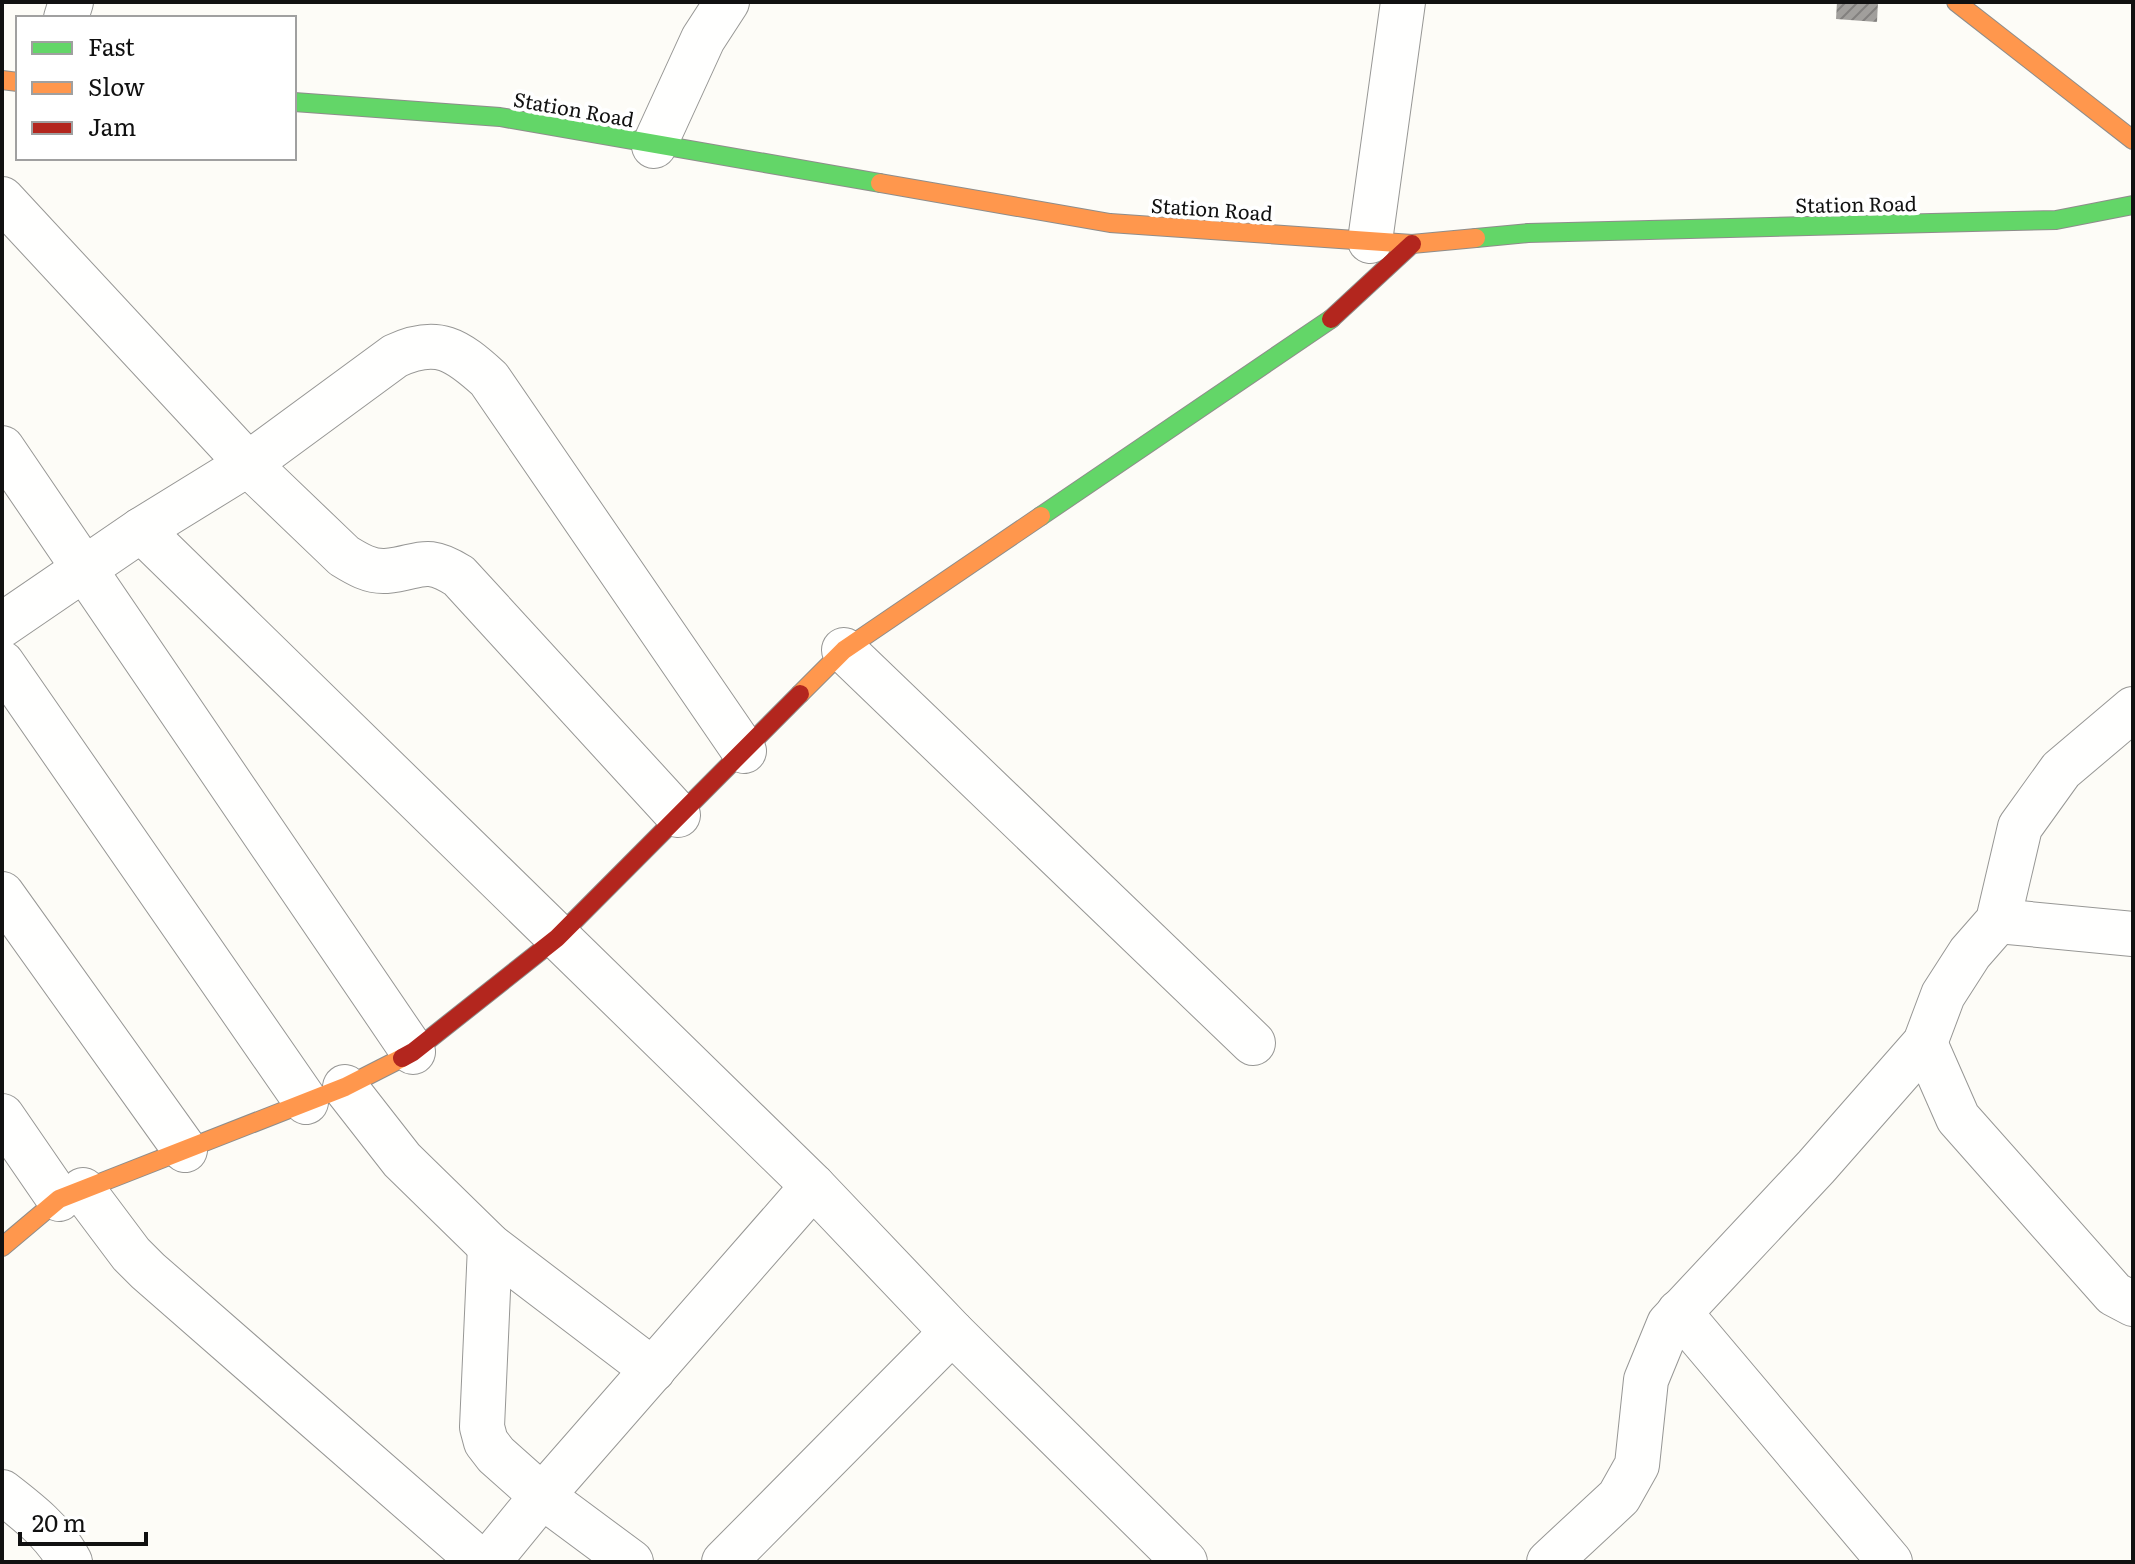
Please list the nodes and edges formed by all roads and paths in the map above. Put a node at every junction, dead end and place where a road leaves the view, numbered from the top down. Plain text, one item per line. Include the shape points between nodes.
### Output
1 (727, 2) edge
2 (1403, 2) edge
3 (1956, 2) edge
4 (296, 102) edge
5 (2133, 140) edge
6 (654, 146) junction
7 (2, 199) edge
8 (2133, 205) edge
9 (1391, 243) junction
10 (2, 448) edge
11 (248, 464) junction
12 (141, 530) junction
13 (85, 567) junction
14 (2, 625) edge
15 (844, 650) junction
16 (2, 663) edge
17 (2133, 709) edge
18 (744, 751) junction
19 (678, 815) junction
20 (2, 894) edge
21 (1998, 921) junction
22 (2133, 934) edge
23 (557, 938) junction
24 (1253, 1043) dead end
25 (1925, 1043) junction
26 (413, 1052) junction
27 (325, 1094) junction
28 (2, 1116) edge
29 (185, 1150) junction
30 (813, 1186) junction
31 (94, 1216) junction
32 (490, 1246) junction
33 (2, 1247) edge
34 (2133, 1304) edge
35 (1679, 1312) junction
36 (952, 1332) junction
37 (653, 1370) junction
38 (2, 1492) edge
39 (542, 1496) junction
40 (70, 1562) edge
41 (481, 1562) edge
42 (488, 1562) edge
43 (631, 1562) edge
44 (724, 1562) edge
45 (1185, 1562) edge
46 (1549, 1562) edge
47 (1890, 1562) edge

1 - 6 street via 703,39
2 - 9 street
3 - 5 street
4 - 6 street, Station Road via 500,117
6 - 9 street, Station Road via 1110,223
7 - 11 street
8 - 9 street, Station Road via 2056,220 1528,233
9 - 15 street via 1334,317
10 - 13 street
11 - 12 street
11 - 18 street via 395,356 415,346 461,354 489,379
11 - 19 street via 344,556 363,567 384,571 422,563 442,565 459,576
12 - 13 street
12 - 23 street
13 - 14 street
13 - 26 street
15 - 18 street
15 - 24 street
16 - 27 street
17 - 21 street via 2061,770 2020,827
18 - 19 street
19 - 23 street
20 - 29 street
21 - 22 street
21 - 25 street via 1943,995
23 - 26 street
23 - 30 street
25 - 34 street via 1958,1118 2114,1294
25 - 35 street
26 - 27 street
27 - 29 street
27 - 32 street
28 - 31 street
29 - 31 street
30 - 36 street
30 - 37 street
31 - 33 street
31 - 41 street
32 - 37 street
32 - 39 street via 482,1427 496,1455
35 - 46 street via 1646,1380 1637,1465 1619,1497
35 - 47 street
36 - 44 street
36 - 45 street
37 - 39 street
38 - 40 street via 32,1515
39 - 42 street
39 - 43 street

